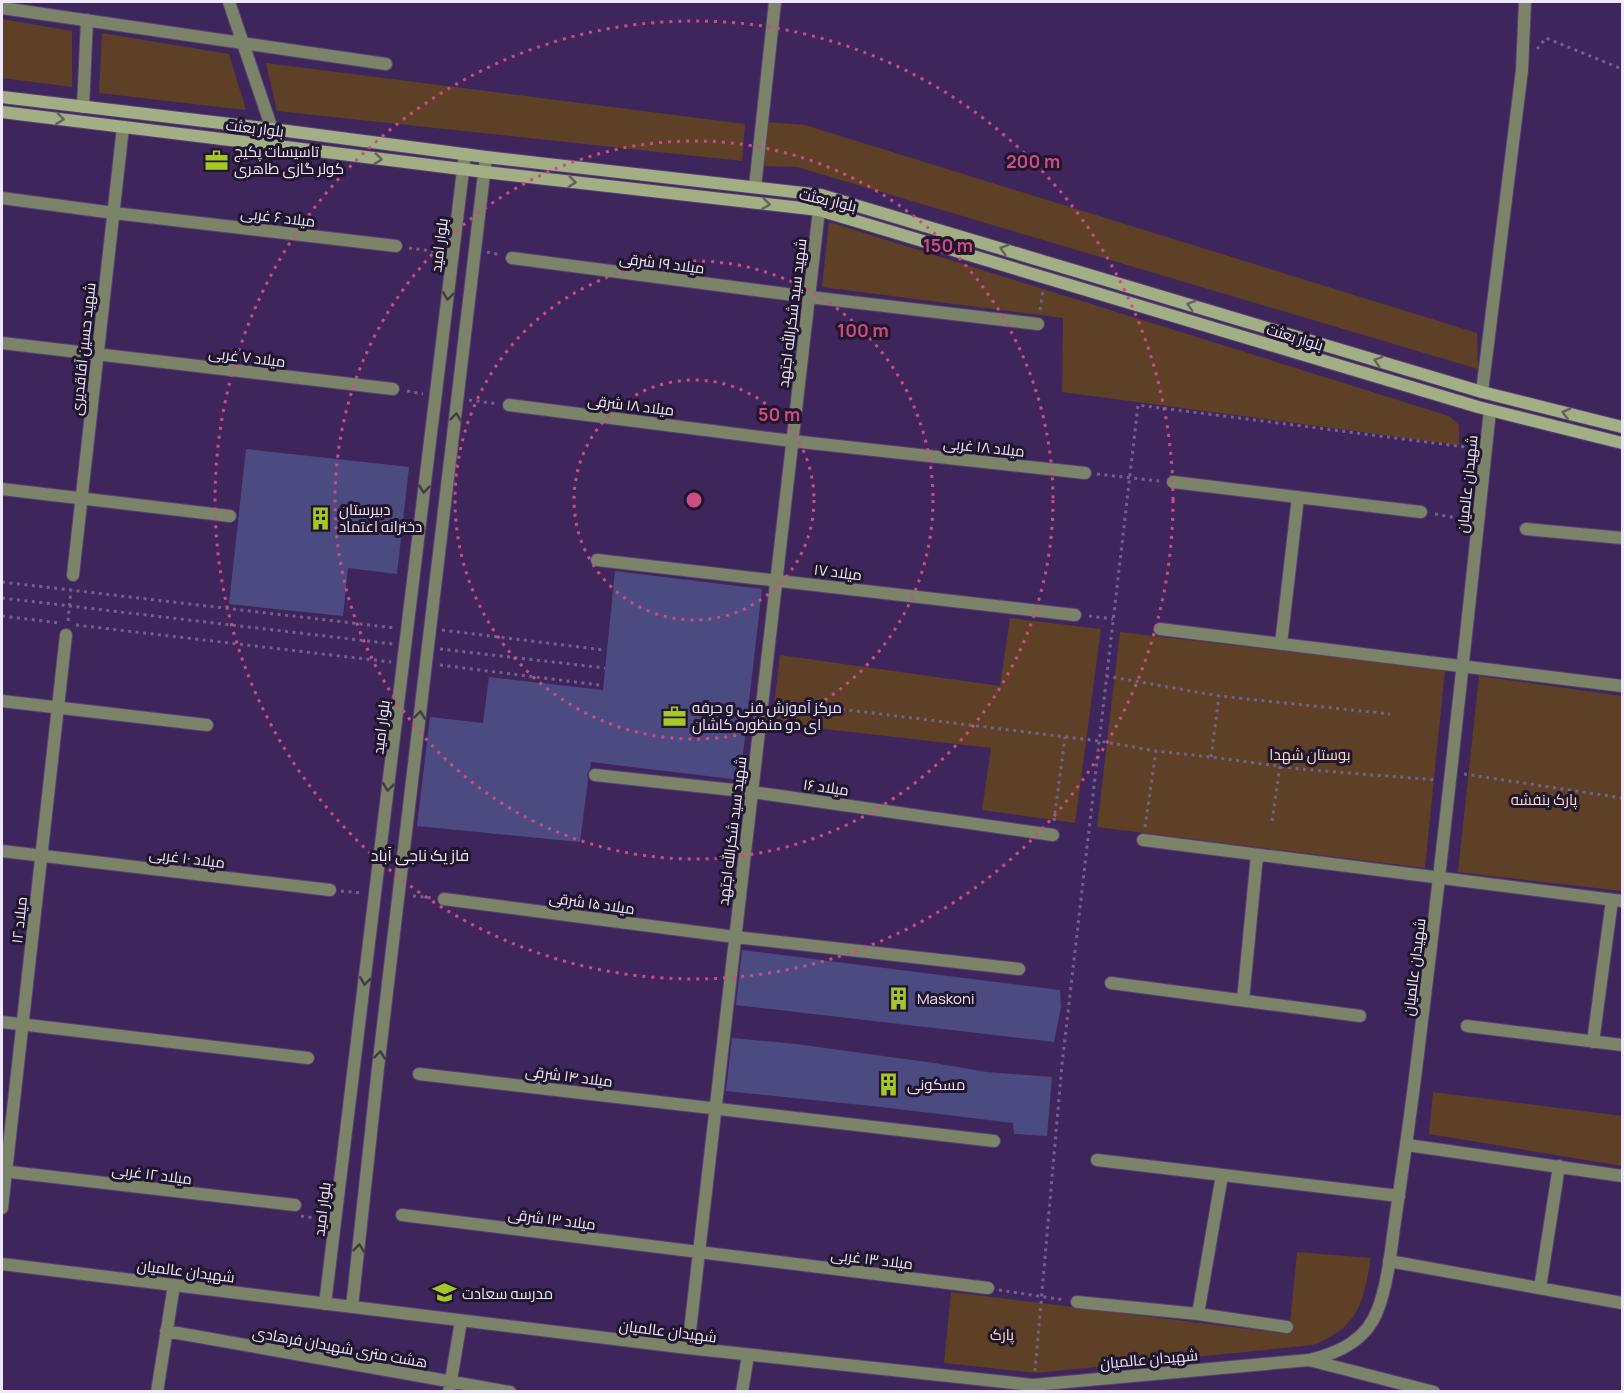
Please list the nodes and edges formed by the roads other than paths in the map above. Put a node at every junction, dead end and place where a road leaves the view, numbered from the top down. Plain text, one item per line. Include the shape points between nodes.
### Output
1 (229, 2) edge
2 (775, 2) edge
3 (1525, 2) edge
4 (2, 9) edge
5 (87, 20) junction
6 (243, 43) junction
7 (386, 64) dead end
8 (2, 97) edge
9 (83, 107) junction
10 (2, 112) edge
11 (123, 127) junction
12 (272, 129) junction
13 (465, 154) junction
14 (486, 157) junction
15 (463, 170) junction
16 (485, 172) junction
17 (755, 187) junction
18 (2, 198) edge
19 (819, 210) junction
20 (114, 213) junction
21 (396, 246) road end
22 (512, 258) dead end
23 (809, 297) junction
24 (1038, 324) road end
25 (2, 343) edge
26 (98, 354) junction
27 (393, 389) dead end
28 (1482, 392) junction
29 (509, 405) road end
30 (1490, 410) junction
31 (1623, 427) edge
32 (792, 441) junction
33 (1623, 443) edge
34 (1085, 472) road end
35 (1173, 482) road end
36 (2, 489) edge
37 (1298, 497) junction
38 (81, 499) junction
39 (1421, 512) road end
40 (230, 516) dead end
41 (1526, 529) dead end
42 (1623, 538) edge
43 (597, 560) dead end
44 (73, 575) road end
45 (776, 580) junction
46 (411, 597) junction
47 (434, 598) junction
48 (1075, 615) road end
49 (67, 629) road end
50 (1160, 629) dead end
51 (1281, 644) junction
52 (1463, 666) junction
53 (1623, 686) edge
54 (400, 688) junction
55 (423, 691) junction
56 (2, 701) edge
57 (58, 708) junction
58 (207, 725) dead end
59 (595, 775) dead end
60 (752, 792) junction
61 (1053, 834) road end
62 (1143, 840) road end
63 (2, 851) edge
64 (1257, 855) junction
65 (41, 856) junction
66 (1440, 878) junction
67 (330, 890) road end
68 (444, 899) road end
69 (1617, 901) edge
70 (735, 937) junction
71 (1019, 969) dead end
72 (1111, 983) dead end
73 (1243, 1000) junction
74 (1360, 1016) dead end
75 (2, 1022) edge
76 (22, 1025) junction
77 (1467, 1026) dead end
78 (1593, 1042) junction
79 (1623, 1045) edge
80 (308, 1058) dead end
81 (419, 1074) dead end
82 (716, 1109) junction
83 (994, 1141) dead end
84 (1407, 1145) junction
85 (1097, 1160) dead end
86 (1559, 1166) junction
87 (4, 1172) edge
88 (1222, 1175) junction
89 (1623, 1176) edge
90 (1399, 1196) junction
91 (295, 1205) road end
92 (2, 1208) edge
93 (402, 1215) dead end
94 (699, 1252) junction
95 (1389, 1261) junction
96 (2, 1264) edge
97 (174, 1285) junction
98 (988, 1288) road end
99 (1540, 1288) junction
100 (1077, 1302) road end
101 (1623, 1303) edge
102 (325, 1304) junction
103 (352, 1307) junction
104 (1198, 1314) junction
105 (461, 1321) junction
106 (1287, 1327) dead end
107 (166, 1331) junction
108 (688, 1348) junction
109 (748, 1355) junction
110 (1309, 1360) junction
111 (1033, 1384) edge
112 (450, 1386) edge
113 (157, 1392) edge
114 (510, 1392) edge
115 (742, 1392) edge
116 (1434, 1392) edge

1 - 6 street
2 - 17 street
3 - 28 street via 1522,70
4 - 5 street
5 - 6 street
5 - 9 street
6 - 7 street
6 - 12 street
8 - 9 main road, بلوار بعثت
9 - 12 main road, بلوار بعثت
10 -> 11 main road, بلوار بعثت
11 -> 15 main road, بلوار بعثت
11 - 20 street, شهید حسین آقاقدیری
12 - 13 main road, بلوار بعثت
13 - 14 main road, بلوار بعثت
13 - 15 street, بلوار امید
14 - 16 street
14 - 17 main road, بلوار بعثت
15 - 16 main road, بلوار بعثت
15 -> 46 street, بلوار امید
16 -> 19 main road, بلوار بعثت
47 -> 16 street
28 -> 17 main road, بلوار بعثت via 820,195
18 - 20 street, میلاد ۶ غربی
19 - 23 street, شهید سید شکرالله اجتهد
19 - 30 main road, بلوار بعثت
20 - 21 street, میلاد ۶ غربی
20 - 26 street, شهید حسین آقاقدیری
22 - 23 street, میلاد ۱۹ شرقی
23 - 24 street, میلاد ۱۹ شرقی
23 - 32 street, شهید سید شکرالله اجتهد
25 - 26 street, میلاد ۷ غربی
26 - 27 street, میلاد ۷ غربی
26 - 38 street, شهید حسین آقاقدیری
31 -> 28 main road, بلوار بعثت
29 - 32 street, میلاد ۱۸ شرقی
30 - 33 main road, بلوار بعثت
30 - 52 street, شهیدان عالمیان
32 - 34 street, میلاد ۱۸ غربی
32 - 45 street, شهید سید شکرالله اجتهد
35 - 37 street
36 - 38 street
37 - 39 street
37 - 51 street
38 - 40 street
38 - 44 street, شهید حسین آقاقدیری
41 - 42 street
43 - 45 street, میلاد ۱۷
45 - 48 street, میلاد ۱۷
45 - 60 street, شهید سید شکرالله اجتهد
46 - 47 street
46 - 54 street, بلوار امید
47 - 55 street
49 - 57 street, میلاد ۱۲
50 - 51 street
51 - 52 street
52 - 53 street
52 - 66 street, شهیدان عالمیان
54 - 55 street
54 -> 102 street, بلوار امید
103 -> 55 street
56 - 57 street
57 - 58 street
57 - 65 street, میلاد ۱۲
59 - 60 street, میلاد ۱۶
60 - 61 street, میلاد ۱۶
60 - 70 street, شهید سید شکرالله اجتهد
62 - 64 street
63 - 65 street, میلاد ۱۰ غربی
64 - 66 street
64 - 73 street
65 - 67 street, میلاد ۱۰ غربی
65 - 76 street, میلاد ۱۲
66 - 69 street
66 - 84 street, شهیدان عالمیان
68 - 70 street, میلاد ۱۵ شرقی
69 - 78 street
70 - 71 street, میلاد ۱۵ شرقی
70 - 82 street, شهید سید شکرالله اجتهد
72 - 73 street
73 - 74 street
75 - 76 street
76 - 80 street
76 - 87 street, میلاد ۱۲
77 - 78 street
78 - 79 street
81 - 82 street, میلاد ۱۴ شرقی
82 - 83 street, میلاد ۱۴ شرقی
82 - 94 street, شهید سید شکرالله اجتهد
84 - 86 street
84 - 90 street, شهیدان عالمیان
85 - 88 street
86 - 89 street
86 - 99 street
87 - 91 street, میلاد ۱۲ غربی
87 - 92 street, میلاد ۱۲
88 - 90 street
88 - 104 street
90 - 95 street, شهیدان عالمیان
93 - 94 street, میلاد ۱۳ شرقی
94 - 98 street, میلاد ۱۳ غربی
94 - 108 street, شهید سید شکرالله اجتهد
95 - 99 street
95 - 110 street, شهیدان عالمیان via 1371,1324 1344,1348
96 - 97 street, شهیدان عالمیان
97 - 102 street, شهیدان عالمیان
97 - 107 street
99 - 101 street
100 - 104 street
102 - 103 street, شهیدان عالمیان
103 - 105 street, شهیدان عالمیان
104 - 106 street
105 - 108 street, شهیدان عالمیان
105 - 112 street
107 - 112 street, هشت متری شهیدان فرهادی
107 - 113 street
108 - 109 street, شهیدان عالمیان
109 - 111 street, شهیدان عالمیان
109 - 115 street
110 - 111 street, شهیدان عالمیان
110 - 116 street
112 - 114 street, هشت متری شهیدان فرهادی

